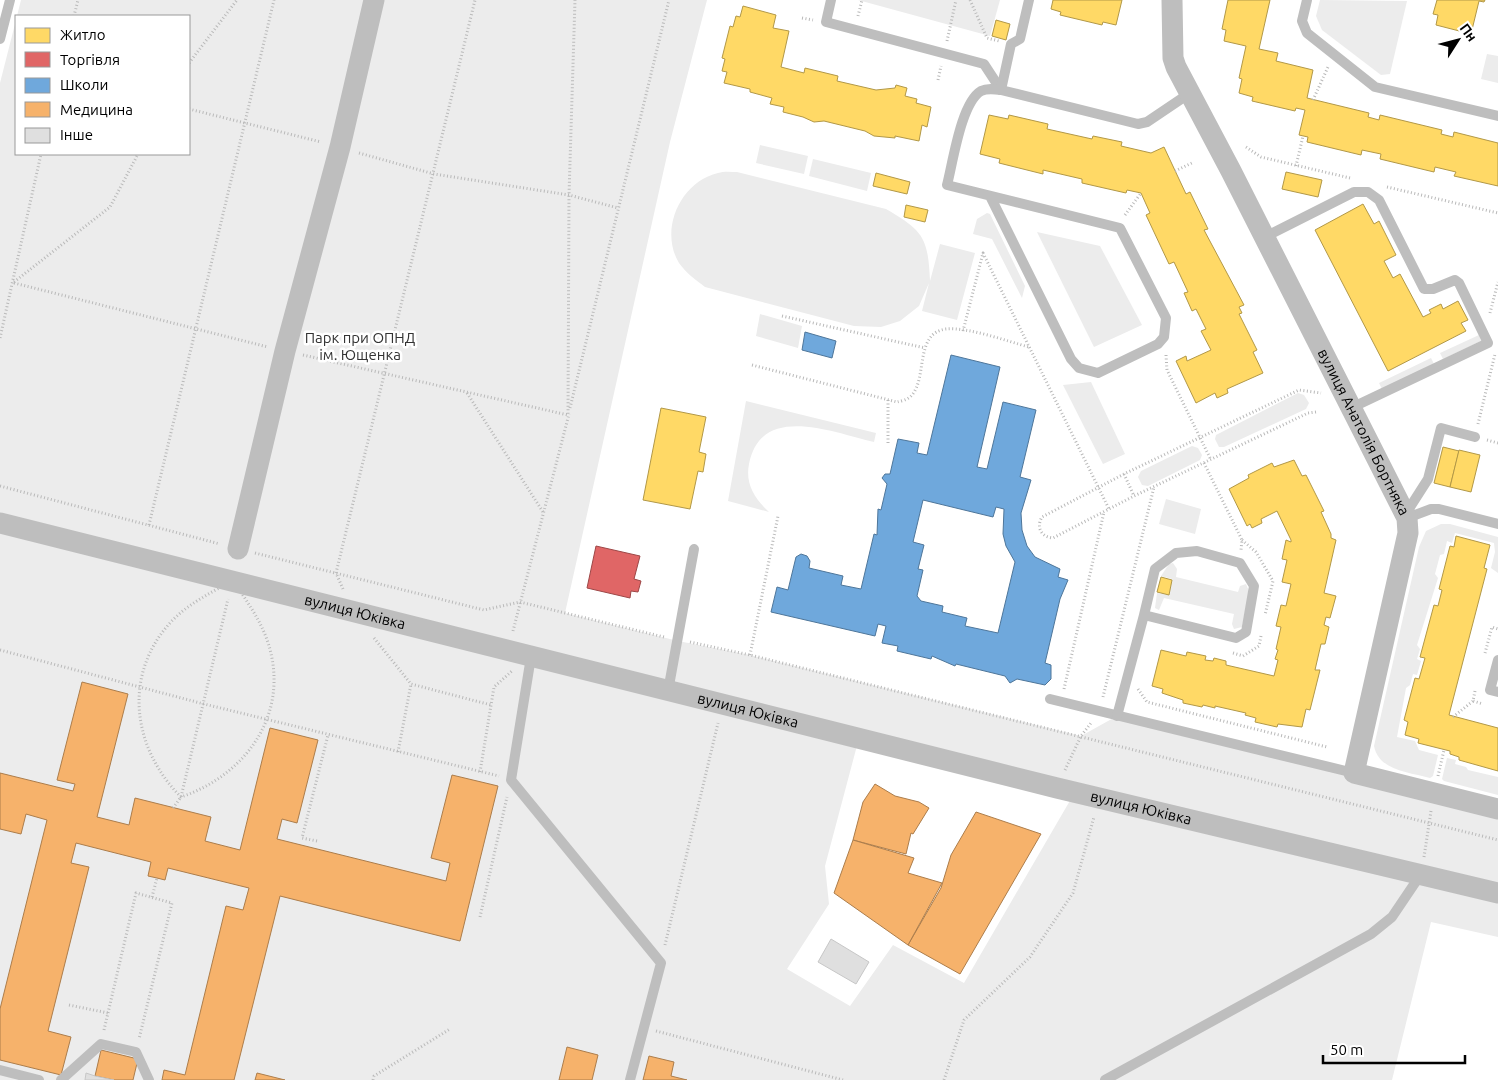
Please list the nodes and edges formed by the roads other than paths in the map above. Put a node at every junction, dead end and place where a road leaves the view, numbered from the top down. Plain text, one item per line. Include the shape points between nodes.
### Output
1 (10, 0) edge
2 (374, 0) edge
3 (831, 0) edge
4 (1029, 0) edge
5 (1172, 0) edge
6 (1307, 0) edge
7 (0, 39) edge
8 (1001, 90) junction
9 (1190, 93) junction
10 (1498, 116) edge
11 (990, 196) junction
12 (1265, 236) junction
13 (1348, 401) junction
14 (1475, 437) road end
15 (1406, 516) junction
16 (0, 523) edge
17 (1498, 524) edge
18 (238, 549) road end
19 (694, 549) dead end
20 (1144, 615) junction
21 (531, 657) junction
22 (1498, 660) edge
23 (668, 691) junction
24 (1498, 692) edge
25 (1050, 699) dead end
26 (1117, 716) junction
27 (1354, 774) junction
28 (1498, 809) edge
29 (1421, 874) junction
30 (1498, 893) edge
31 (0, 1070) edge
32 (39, 1080) edge
33 (61, 1080) edge
34 (149, 1080) edge
35 (630, 1080) edge
36 (1105, 1080) edge

1 - 7 lane
2 - 18 street
3 - 8 lane via 826,22 984,64
4 - 8 lane via 1020,39 1011,44
5 - 9 street, вулиця Анатолія Бортняка via 1173,58
6 - 10 lane via 1302,22 1307,33 1375,87
8 - 9 lane via 1138,124 1147,122
8 - 11 lane via 986,89 968,106 948,185
9 - 12 street, вулиця Анатолія Бортняка
11 - 11 lane via 1072,359 1080,368 1098,372 1158,344 1164,337 1166,318 1120,228
12 - 13 street, вулиця Анатолія Бортняка
12 - 13 lane via 1354,192 1368,192 1379,200 1424,289 1433,289 1455,280 1459,283 1488,343
13 - 15 street, вулиця Анатолія Бортняка
14 - 15 lane via 1440,428 1428,479
15 - 17 lane via 1439,509
15 - 27 street, вулиця Анатолія Бортняка via 1408,533
16 - 21 street, вулиця Юківка
19 - 23 lane
20 - 20 lane via 1236,638 1246,632 1254,586 1240,563 1197,551 1176,553 1155,569
20 - 26 lane
21 - 23 street, вулиця Юківка
21 - 35 lane via 512,780 661,963
22 - 24 lane via 1490,690
23 - 29 street, вулиця Юківка
25 - 26 lane
26 - 27 lane
27 - 28 street
29 - 30 street, вулиця Юківка
29 - 36 lane via 1392,917 1371,934
31 - 32 lane
33 - 34 lane via 101,1044 136,1052

